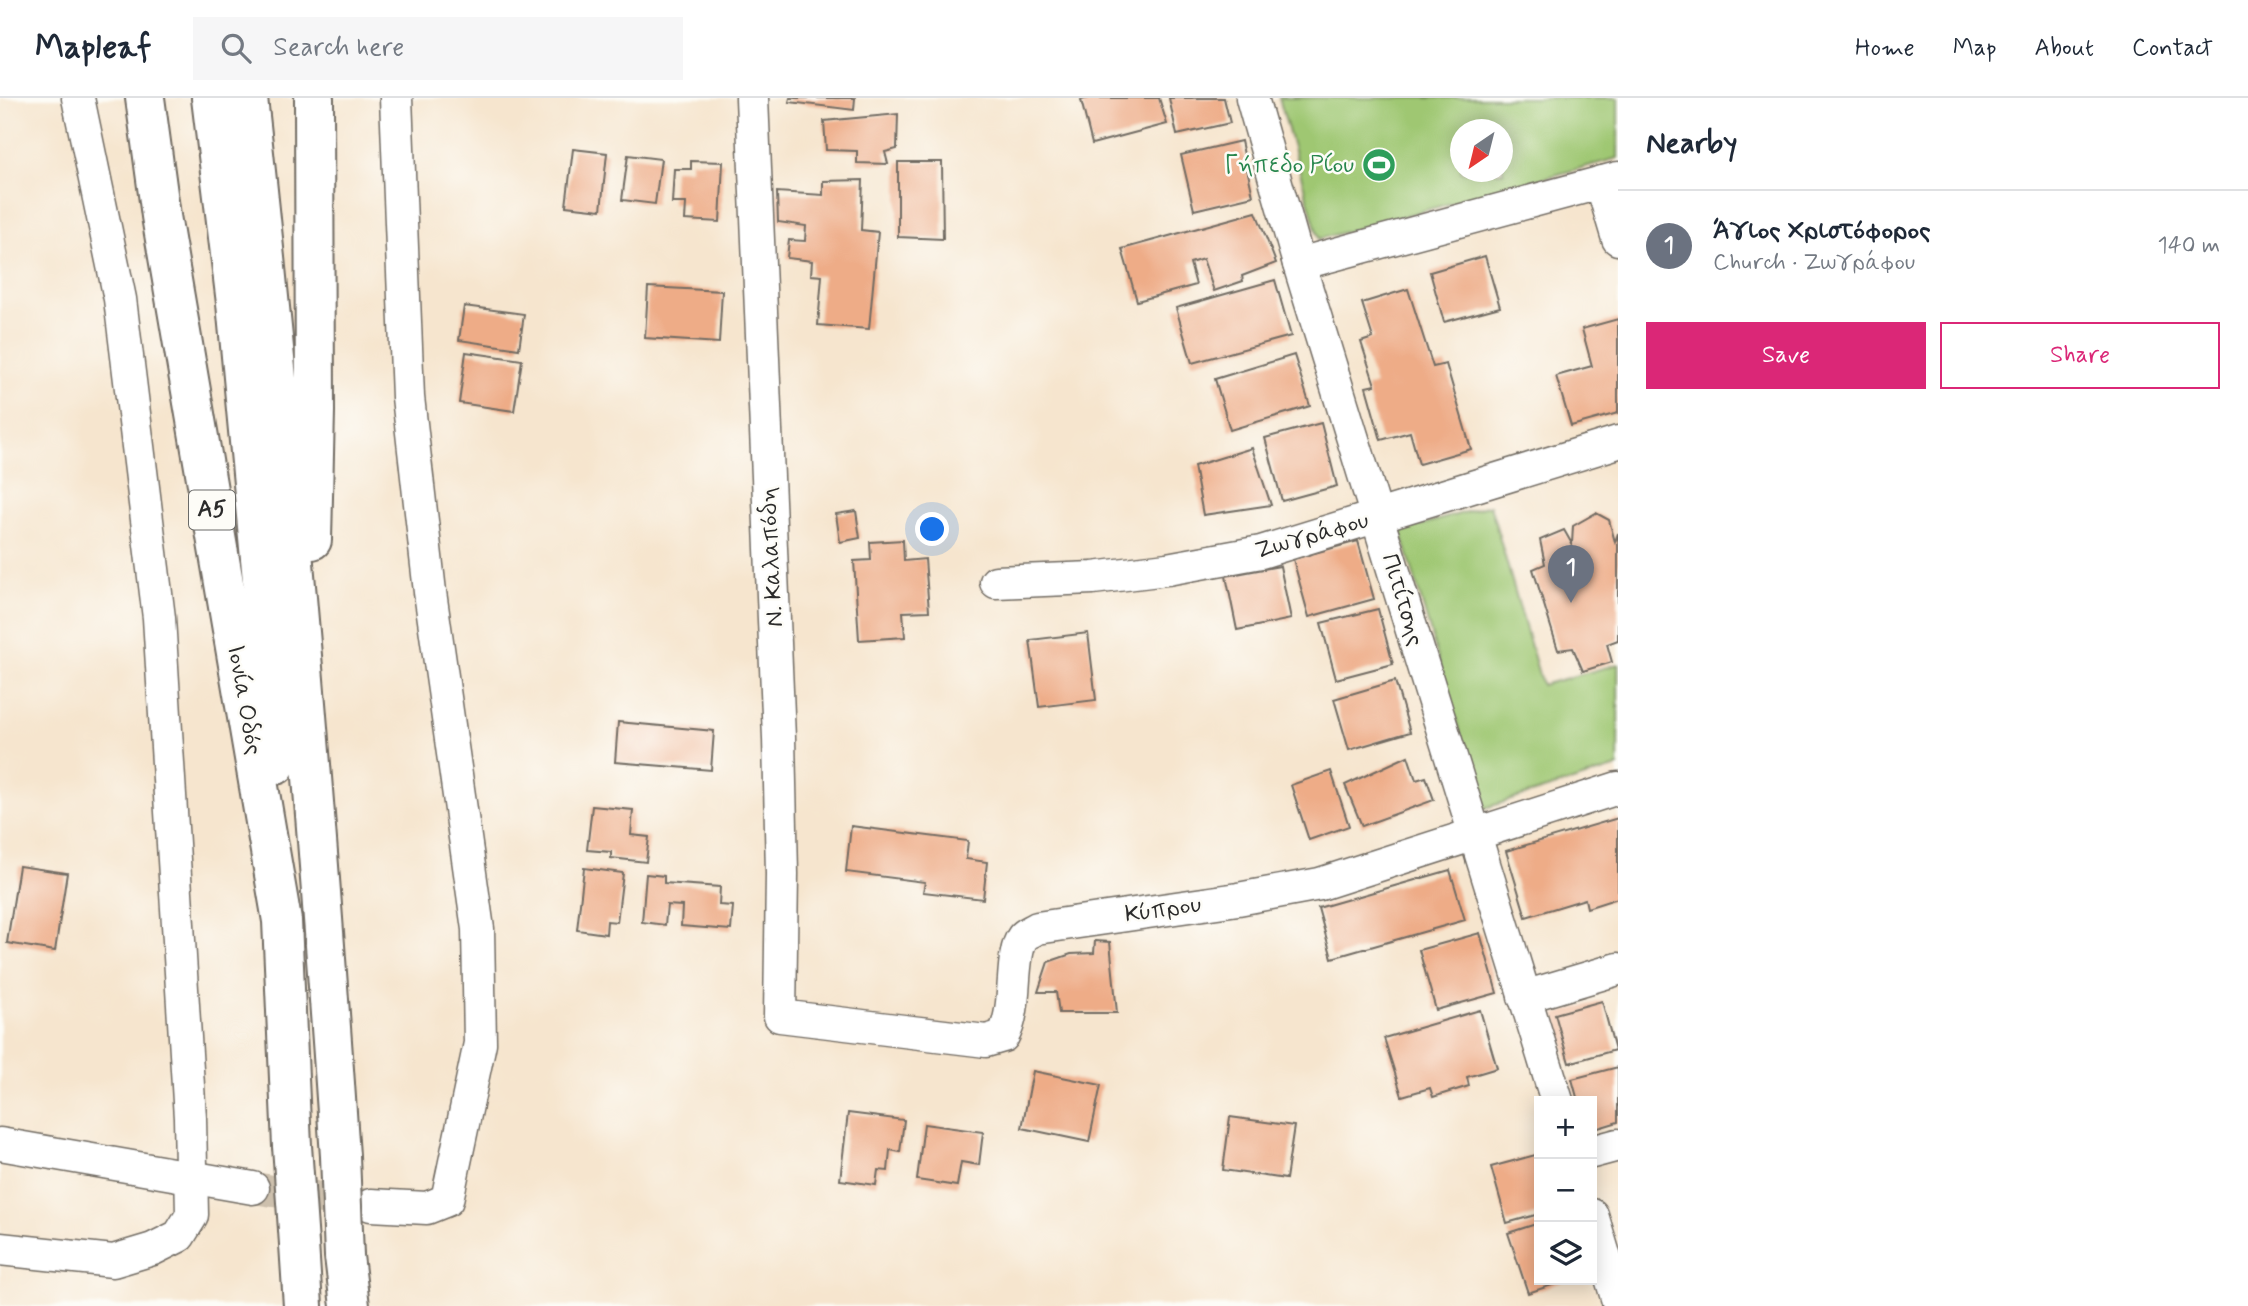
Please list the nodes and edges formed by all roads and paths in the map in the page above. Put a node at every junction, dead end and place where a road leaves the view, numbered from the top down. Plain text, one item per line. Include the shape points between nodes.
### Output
1 (78, 98) edge
2 (129, 98) edge
3 (145, 98) edge
4 (211, 98) edge
5 (248, 98) edge
6 (314, 98) edge
7 (396, 98) edge
8 (752, 98) edge
9 (1252, 98) edge
10 (1610, 180) edge
11 (161, 216) junction
12 (1618, 239) edge
13 (1299, 264) junction
14 (1618, 442) edge
15 (1377, 517) junction
16 (996, 582) dead end
17 (308, 729) junction
18 (1618, 788) edge
19 (1472, 833) junction
20 (282, 921) junction
21 (1618, 970) edge
22 (1524, 997) junction
23 (780, 1016) joint
24 (1555, 1096) edge
25 (0, 1143) edge
26 (1618, 1145) edge
27 (1597, 1151) edge
28 (192, 1179) junction
29 (253, 1188) tunnel mouth
30 (371, 1205) tunnel mouth
31 (1595, 1222) edge
32 (0, 1249) edge
33 (1612, 1258) edge
34 (1618, 1301) edge
35 (303, 1306) edge
36 (351, 1306) edge

1 - 28 street via 120,299 159,618
2 - 11 highway
3 - 11 highway, Ιονία Οδός / Α5
4 - 20 highway via 236,303 274,707
5 - 17 highway
6 - 17 highway via 315,411
7 - 30 street via 408,397 430,592 478,929 480,1043 447,1200 427,1208
8 - 23 street, Ν. Καλαπόδη via 778,713
9 - 13 street, Πιτίτσης
10 - 12 street
10 - 13 street
11 - 20 highway, Ιονία Οδός / Α5
13 - 15 street, Πιτίτσης
14 - 15 street, Ζωγράφου
15 - 16 street, Ζωγράφου via 1261,552 1167,569
15 - 19 street, Πιτίτσης
17 - 36 highway, bridge
18 - 19 street, Κύπρου
19 - 22 street, Πιτίτσης
19 - 23 street, Κύπρου via 1296,889 1037,928 1024,936 1018,949 1012,1020 1003,1036 986,1041
20 - 35 highway, Ιονία Οδός / Α5, bridge
21 - 22 street
22 - 24 street, Πιτίτσης
25 - 28 street
26 - 27 street
28 - 29 street
28 - 32 street via 192,1215 179,1236 153,1249 114,1261
31 - 33 street
33 - 34 street

